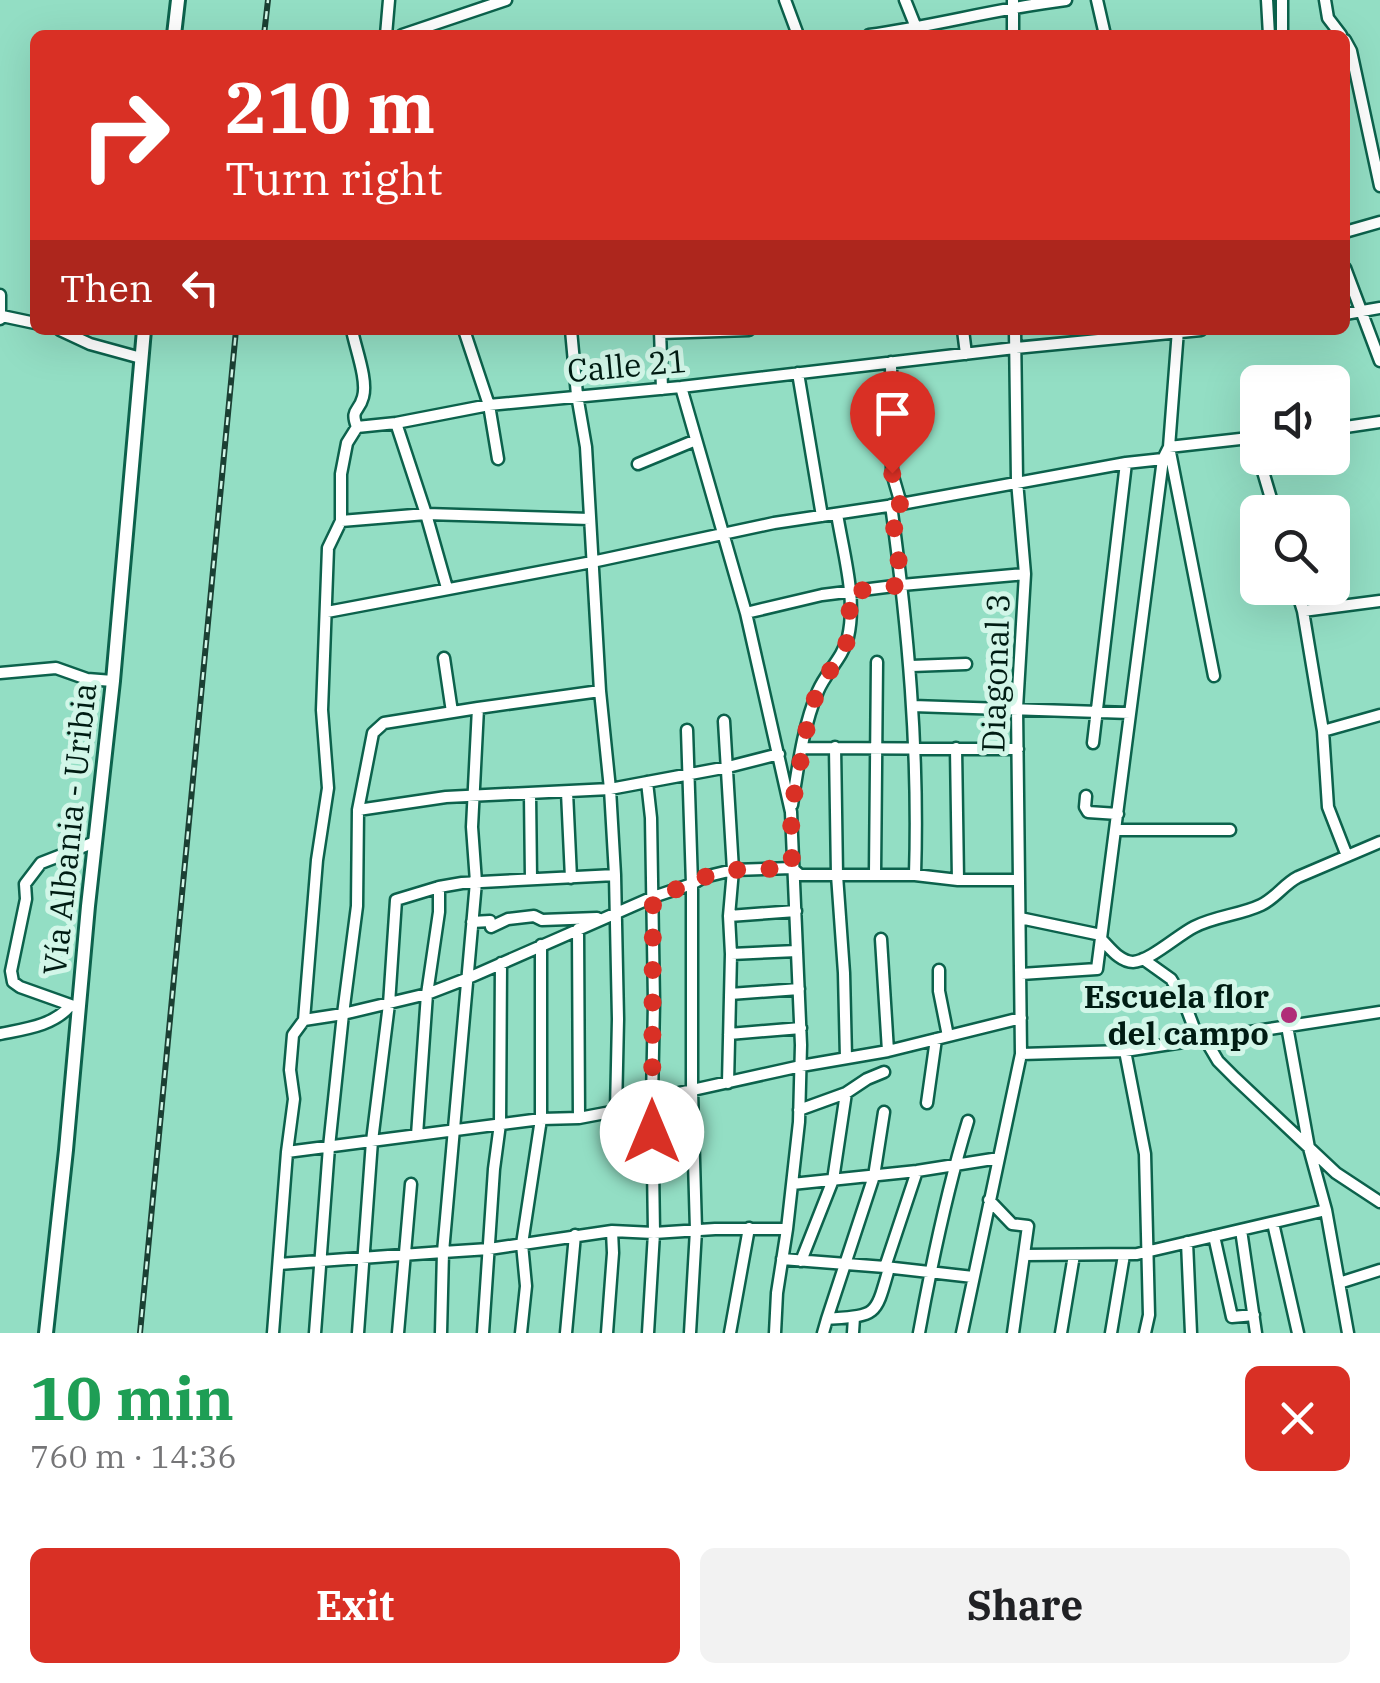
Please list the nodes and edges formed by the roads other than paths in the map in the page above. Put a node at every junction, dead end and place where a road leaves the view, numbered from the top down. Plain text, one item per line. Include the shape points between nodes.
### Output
1 (178, 0) edge
2 (389, 0) edge
3 (506, 0) edge
4 (786, 0) edge
5 (905, 0) edge
6 (1066, 0) edge
7 (1098, 0) edge
8 (1267, 0) edge
9 (1282, 0) edge
10 (1325, 0) edge
11 (1012, 3) edge
12 (175, 30) edge
13 (386, 30) edge
14 (417, 30) edge
15 (796, 30) edge
16 (917, 30) edge
17 (924, 30) edge
18 (1013, 30) edge
19 (1103, 30) edge
20 (1269, 30) edge
21 (1282, 30) edge
22 (1337, 30) edge
23 (1350, 48) edge
24 (1380, 186) edge
25 (1380, 222) edge
26 (1350, 231) edge
27 (1350, 281) edge
28 (0, 296) edge
29 (1380, 308) edge
30 (1362, 312) junction
31 (1350, 313) edge
32 (1, 318) edge
33 (30, 322) edge
34 (71, 335) edge
35 (143, 335) edge
36 (353, 335) edge
37 (466, 335) edge
38 (572, 335) edge
39 (660, 335) edge
40 (964, 335) edge
41 (1015, 335) edge
42 (1147, 335) edge
43 (1177, 335) edge
44 (1015, 348) junction
45 (966, 354) junction
46 (141, 358) junction
47 (1380, 361) edge
48 (891, 362) junction
49 (798, 373) junction
50 (680, 387) junction
51 (662, 389) junction
52 (577, 395) junction
53 (489, 405) junction
54 (1380, 422) edge
55 (396, 423) junction
56 (1350, 426) edge
57 (357, 427) junction
58 (696, 440) junction
59 (1240, 441) edge
60 (1166, 453) junction
61 (498, 459) dead end
62 (1126, 463) junction
63 (638, 464) dead end
64 (1017, 481) junction
65 (896, 504) junction
66 (426, 514) junction
67 (837, 514) junction
68 (822, 516) junction
69 (590, 519) junction
70 (341, 522) junction
71 (724, 534) junction
72 (592, 562) junction
73 (1025, 574) junction
74 (902, 585) junction
75 (447, 588) junction
76 (849, 592) junction
77 (1380, 601) edge
78 (1301, 605) edge
79 (327, 612) junction
80 (1303, 612) junction
81 (746, 613) junction
82 (444, 658) dead end
83 (877, 662) dead end
84 (966, 664) dead end
85 (911, 666) junction
86 (0, 673) edge
87 (1214, 676) dead end
88 (113, 680) junction
89 (600, 691) junction
90 (913, 706) junction
91 (478, 708) junction
92 (1017, 708) junction
93 (1097, 711) junction
94 (452, 712) junction
95 (1130, 714) junction
96 (1380, 715) edge
97 (724, 720) dead end
98 (687, 730) dead end
99 (1323, 731) junction
100 (1093, 743) dead end
101 (835, 747) junction
102 (876, 747) junction
103 (914, 747) junction
104 (803, 748) junction
105 (956, 748) junction
106 (1018, 749) junction
107 (779, 754) junction
108 (728, 767) junction
109 (690, 774) junction
110 (648, 782) junction
111 (610, 789) junction
112 (567, 792) junction
113 (530, 794) junction
114 (1086, 796) dead end
115 (474, 797) junction
116 (358, 810) junction
117 (791, 812) junction
118 (1118, 814) junction
119 (1116, 830) junction
120 (1230, 830) dead end
121 (95, 842) junction
122 (1380, 842) edge
123 (1347, 856) junction
124 (792, 868) junction
125 (733, 870) junction
126 (875, 874) junction
127 (615, 875) junction
128 (837, 875) junction
129 (915, 875) junction
130 (570, 878) junction
131 (530, 880) junction
132 (958, 880) junction
133 (1020, 880) junction
134 (476, 882) junction
135 (692, 884) junction
136 (439, 887) junction
137 (653, 897) junction
138 (796, 910) junction
139 (616, 914) junction
140 (730, 916) junction
141 (603, 918) junction
142 (1020, 918) junction
143 (472, 922) junction
144 (578, 929) junction
145 (1101, 937) junction
146 (881, 939) dead end
147 (541, 945) junction
148 (798, 951) junction
149 (731, 954) junction
150 (1143, 958) junction
151 (501, 963) junction
152 (939, 970) dead end
153 (1021, 974) junction
154 (466, 979) junction
155 (799, 989) junction
156 (427, 994) junction
157 (730, 994) junction
158 (389, 1004) junction
159 (74, 1007) junction
160 (1380, 1012) edge
161 (343, 1014) junction
162 (1021, 1018) junction
163 (304, 1020) junction
164 (1287, 1026) junction
165 (801, 1028) junction
166 (0, 1034) edge
167 (729, 1034) junction
168 (942, 1037) junction
169 (1205, 1038) junction
170 (888, 1050) junction
171 (1125, 1051) junction
172 (1021, 1054) junction
173 (846, 1058) junction
174 (800, 1066) junction
175 (884, 1072) dead end
176 (728, 1083) junction
177 (692, 1090) junction
178 (846, 1093) junction
179 (652, 1099) junction
180 (927, 1103) dead end
181 (799, 1110) junction
182 (616, 1111) junction
183 (884, 1112) dead end
184 (579, 1118) junction
185 (541, 1120) junction
186 (968, 1121) dead end
187 (500, 1124) junction
188 (454, 1130) junction
189 (417, 1135) junction
190 (372, 1141) junction
191 (329, 1147) junction
192 (1309, 1148) junction
193 (287, 1152) junction
194 (998, 1158) junction
195 (954, 1165) junction
196 (917, 1172) junction
197 (874, 1176) junction
198 (834, 1180) junction
199 (411, 1184) dead end
200 (792, 1184) junction
201 (989, 1200) junction
202 (1380, 1202) edge
203 (1326, 1210) junction
204 (1273, 1222) junction
205 (749, 1228) junction
206 (787, 1229) junction
207 (696, 1230) junction
208 (1241, 1230) junction
209 (612, 1231) junction
210 (654, 1233) junction
211 (575, 1236) junction
212 (1214, 1236) junction
213 (1187, 1242) junction
214 (522, 1244) junction
215 (488, 1248) junction
216 (442, 1252) junction
217 (1148, 1252) junction
218 (405, 1255) junction
219 (1024, 1255) junction
220 (1074, 1255) junction
221 (1124, 1255) junction
222 (364, 1258) junction
223 (782, 1260) junction
224 (320, 1261) junction
225 (801, 1261) junction
226 (279, 1264) junction
227 (843, 1265) junction
228 (886, 1267) junction
229 (1380, 1270) edge
230 (930, 1273) junction
231 (973, 1277) junction
232 (1339, 1283) junction
233 (1254, 1315) junction
234 (854, 1317) junction
235 (827, 1319) junction
236 (46, 1333) edge
237 (273, 1333) edge
238 (314, 1333) edge
239 (358, 1333) edge
240 (398, 1333) edge
241 (441, 1333) edge
242 (483, 1333) edge
243 (522, 1333) edge
244 (566, 1333) edge
245 (607, 1333) edge
246 (648, 1333) edge
247 (690, 1333) edge
248 (730, 1333) edge
249 (775, 1333) edge
250 (823, 1333) edge
251 (854, 1333) edge
252 (919, 1333) edge
253 (962, 1333) edge
254 (1013, 1333) edge
255 (1061, 1333) edge
256 (1111, 1333) edge
257 (1145, 1333) edge
258 (1192, 1333) edge
259 (1256, 1333) edge
260 (1298, 1333) edge
261 (1348, 1333) edge

1 - 12 main road
2 - 13 street
3 - 14 street
4 - 15 street
5 - 16 street
6 - 11 street
7 - 19 street
8 - 20 street
9 - 21 street
10 - 22 street
11 - 17 street
11 - 18 street
23 - 24 street
25 - 26 street
27 - 30 street
28 - 32 street
29 - 30 street
30 - 31 street
30 - 47 street
32 - 33 street
34 - 46 street
35 - 46 main road, Vía Albania - Uribia
36 - 57 street via 365,388 353,417
37 - 53 street
38 - 52 street
39 - 51 street
40 - 45 street
41 - 44 street, Diagonal 3
42 - 44 street, Calle 21
43 - 60 street
44 - 45 street, Calle 21
44 - 64 street, Diagonal 3
45 - 48 street, Calle 21
46 - 88 main road, Vía Albania - Uribia
48 - 49 street, Calle 21
48 - 65 street
49 - 50 street, Calle 21
49 - 68 street
50 - 51 street, Calle 21
50 - 58 street
51 - 52 street, Calle 21
52 - 53 street, Calle 21
52 - 69 street
53 - 55 street, Calle 21
53 - 61 street
54 - 56 street
55 - 57 street, Calle 21
55 - 66 street
57 - 70 street via 341,474
58 - 63 street
58 - 71 street
59 - 60 street
60 - 62 street
60 - 87 street
60 - 95 street
62 - 64 street
62 - 93 street
64 - 65 street
64 - 73 street, Diagonal 3
65 - 67 street
65 - 74 street
66 - 69 street
66 - 70 street
66 - 75 street
67 - 68 street
67 - 76 street
68 - 71 street
69 - 72 street
70 - 79 street via 328,548
71 - 72 street
71 - 81 street
72 - 75 street
72 - 89 street
73 - 74 street
73 - 92 street, Diagonal 3
74 - 76 street
74 - 85 street
75 - 79 street
76 - 81 street
76 - 104 street via 847,641 821,683
77 - 80 street
78 - 80 street
79 - 163 street via 322,710 328,788
80 - 99 street
81 - 107 street
82 - 94 street
83 - 102 street
84 - 85 street
85 - 90 street
86 - 88 street via 56,668 87,680
88 - 121 main road, Vía Albania - Uribia
89 - 91 street
89 - 111 street
90 - 92 street
90 - 103 street
91 - 94 street
91 - 115 street
92 - 93 street
92 - 106 street, Diagonal 3
93 - 95 street
93 - 100 street
94 - 116 street via 378,726
95 - 118 street
96 - 99 street
97 - 108 street
98 - 109 street
99 - 123 street via 1328,807
101 - 102 street
101 - 104 street
101 - 128 street
102 - 103 street
102 - 126 street
103 - 105 street
103 - 129 street
104 - 117 street
105 - 106 street
105 - 132 street
106 - 133 street, Diagonal 3
107 - 108 street
107 - 117 street
108 - 109 street
108 - 125 street
109 - 110 street
109 - 135 street
110 - 111 street
110 - 137 street
111 - 112 street
111 - 127 street
112 - 113 street
112 - 130 street
113 - 115 street
113 - 131 street
114 - 118 street via 1088,812
115 - 116 street
115 - 134 street
116 - 161 street via 358,906
117 - 124 street
118 - 119 street
119 - 120 street
119 - 145 street
121 - 159 main road, Vía Albania - Uribia
121 - 159 street via 40,863 25,884 11,971 16,984
122 - 123 street
123 - 150 street via 1287,883 1262,905 1197,926
124 - 125 street
124 - 128 street via 800,875
124 - 138 street
125 - 135 street
125 - 140 street
126 - 128 street
126 - 129 street
127 - 130 street
127 - 139 street
128 - 173 street
129 - 132 street
130 - 131 street
131 - 134 street
132 - 133 street
133 - 142 street, Diagonal 3
134 - 136 street
134 - 143 street
135 - 137 street
135 - 177 street
136 - 156 street
136 - 158 street via 396,900
137 - 139 street
137 - 179 street
138 - 140 street
138 - 148 street
139 - 141 street
139 - 182 street
140 - 149 street
141 - 143 street via 534,916 492,927 490,921
141 - 144 street
142 - 145 street
142 - 153 street, Diagonal 3
143 - 154 street
144 - 147 street
144 - 184 street
145 - 150 street via 1119,957
145 - 153 street via 1097,969
146 - 170 street
147 - 151 street
147 - 185 street
148 - 149 street
148 - 155 street
149 - 157 street
150 - 169 street via 1171,979
151 - 154 street
151 - 187 street
152 - 168 street
153 - 162 street, Diagonal 3
154 - 156 street
154 - 188 street
155 - 157 street
155 - 165 street
156 - 158 street
156 - 189 street
157 - 167 street
158 - 161 street
158 - 190 street
159 - 166 street via 52,1021
159 - 236 main road, Vía Albania - Uribia
160 - 164 street
161 - 163 street
161 - 191 street
162 - 168 street
162 - 172 street, Diagonal 3
163 - 193 street via 293,1035
164 - 169 street
164 - 192 street
165 - 167 street
165 - 174 street
167 - 176 street
168 - 170 street
168 - 180 street
169 - 171 street
169 - 192 street via 1226,1070
170 - 173 street
171 - 172 street
171 - 217 street via 1145,1154
172 - 194 street, Diagonal 3
173 - 174 street
174 - 176 street
174 - 181 street
175 - 178 street
176 - 177 street
177 - 179 street
177 - 207 street
178 - 181 street
178 - 198 street
179 - 182 street
179 - 210 street
181 - 200 street
182 - 184 street
183 - 197 street
184 - 185 street
185 - 187 street
185 - 214 street
186 - 195 street
187 - 188 street
187 - 215 street
188 - 189 street
188 - 216 street
189 - 190 street
190 - 191 street
190 - 222 street
191 - 193 street
191 - 224 street
192 - 202 street
192 - 203 street
193 - 226 street
194 - 195 street
194 - 201 street, Diagonal 3
195 - 196 street
195 - 230 street
196 - 197 street
196 - 228 street
197 - 198 street
197 - 227 street
198 - 200 street
198 - 225 street
199 - 218 street
200 - 206 street
201 - 219 street via 1012,1224 1028,1226
201 - 231 street, Diagonal 3
203 - 204 street
203 - 232 street
204 - 208 street
204 - 260 street
205 - 206 street
205 - 207 street
205 - 248 street
206 - 223 street
207 - 210 street
207 - 247 street
208 - 212 street
208 - 233 street
209 - 210 street
209 - 211 street
209 - 245 street
210 - 246 street
211 - 214 street
211 - 244 street
212 - 213 street
212 - 233 street via 1232,1317
213 - 217 street
213 - 258 street
214 - 215 street
214 - 243 street
215 - 216 street
215 - 242 street
216 - 218 street
216 - 241 street
217 - 221 street
217 - 257 street
218 - 222 street
218 - 240 street
219 - 220 street
219 - 254 street
220 - 221 street
220 - 255 street
221 - 256 street
222 - 224 street
222 - 239 street
223 - 225 street
223 - 249 street
224 - 226 street
224 - 238 street
225 - 227 street
226 - 237 street
227 - 228 street
227 - 235 street
228 - 230 street
228 - 234 street via 875,1310
229 - 232 street
230 - 231 street
230 - 252 street
231 - 253 street, Diagonal 3
232 - 261 street
233 - 259 street
234 - 235 street
234 - 251 street
235 - 250 street

